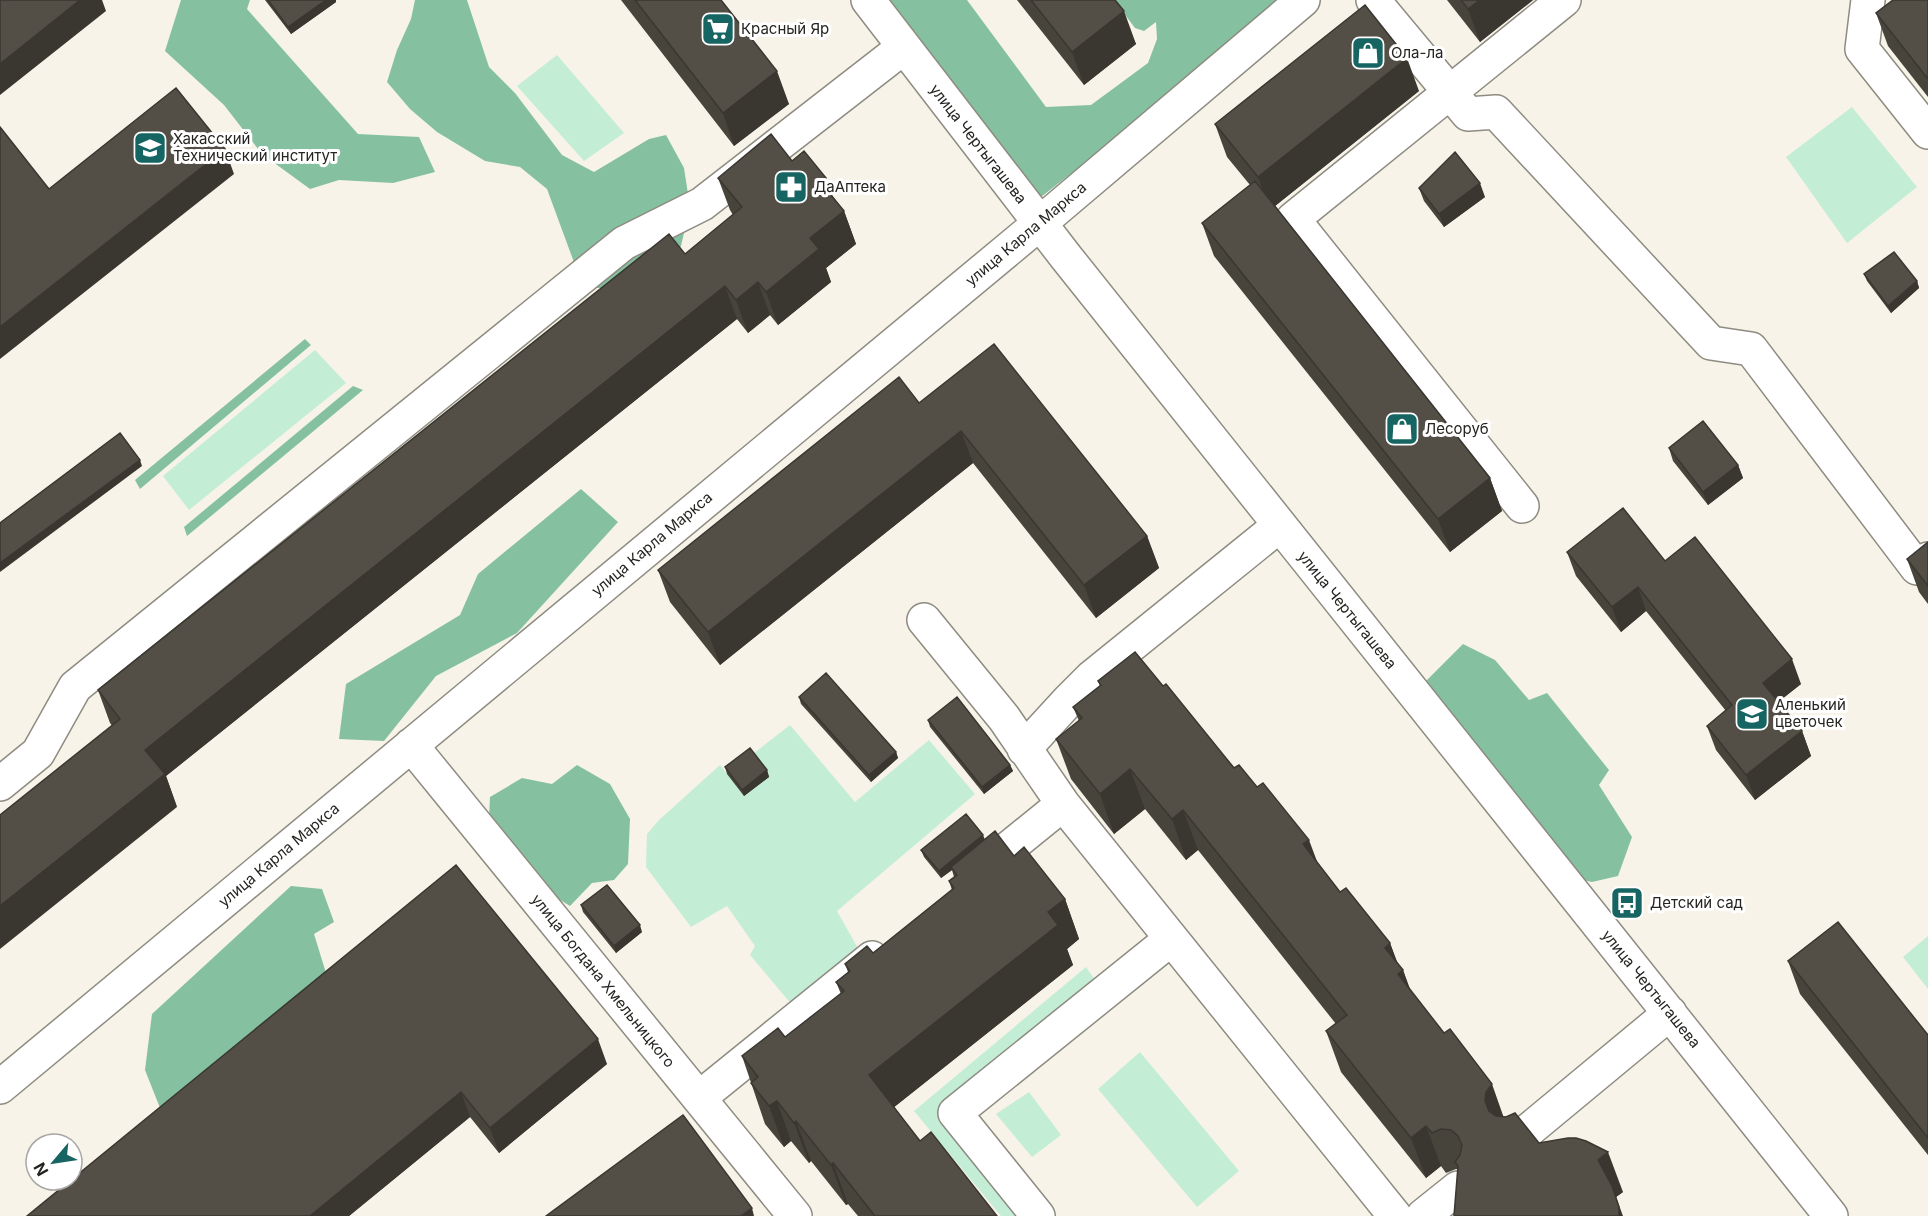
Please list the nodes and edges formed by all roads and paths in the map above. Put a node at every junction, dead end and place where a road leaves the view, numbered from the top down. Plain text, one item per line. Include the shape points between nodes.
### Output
1 (868, 0) edge
2 (1303, 0) edge
3 (1373, 0) edge
4 (1564, 0) edge
5 (1868, 0) edge
6 (904, 47) junction
7 (1449, 92) junction
8 (1928, 132) edge
9 (1040, 223) junction
10 (1522, 506) dead end
11 (1280, 525) junction
12 (1928, 559) edge
13 (924, 621) dead end
14 (411, 745) junction
15 (1024, 749) junction
16 (0, 784) edge
17 (1063, 804) junction
18 (951, 895) edge
19 (1171, 939) junction
20 (895, 940) edge
21 (1670, 1013) junction
22 (0, 1087) edge
23 (699, 1098) junction
24 (1518, 1139) edge
25 (1458, 1188) edge
26 (795, 1216) edge
27 (1038, 1216) edge
28 (1395, 1216) edge
29 (1423, 1216) edge
30 (1831, 1216) edge

1 - 6 street, улица Чертыгашева
2 - 9 street, улица Карла Маркса
3 - 7 street
4 - 7 street
5 - 8 street via 1862,49
6 - 9 street, улица Чертыгашева
6 - 16 street via 702,204 624,243 75,687 38,753
7 - 10 street via 1293,219
7 - 12 street via 1468,114 1496,112 1711,343 1752,349 1917,568
9 - 11 street, улица Чертыгашева
9 - 14 street, улица Карла Маркса
11 - 15 street via 1092,677
11 - 21 street, улица Чертыгашева
13 - 15 street via 1004,718
14 - 22 street, улица Карла Маркса
14 - 23 street, улица Богдана Хмельницкого
15 - 17 street
17 - 18 street
17 - 19 street
19 - 27 street via 955,1113
19 - 28 street
20 - 23 street
21 - 24 street
21 - 30 street, улица Чертыгашева
23 - 26 street, улица Богдана Хмельницкого
25 - 29 street

